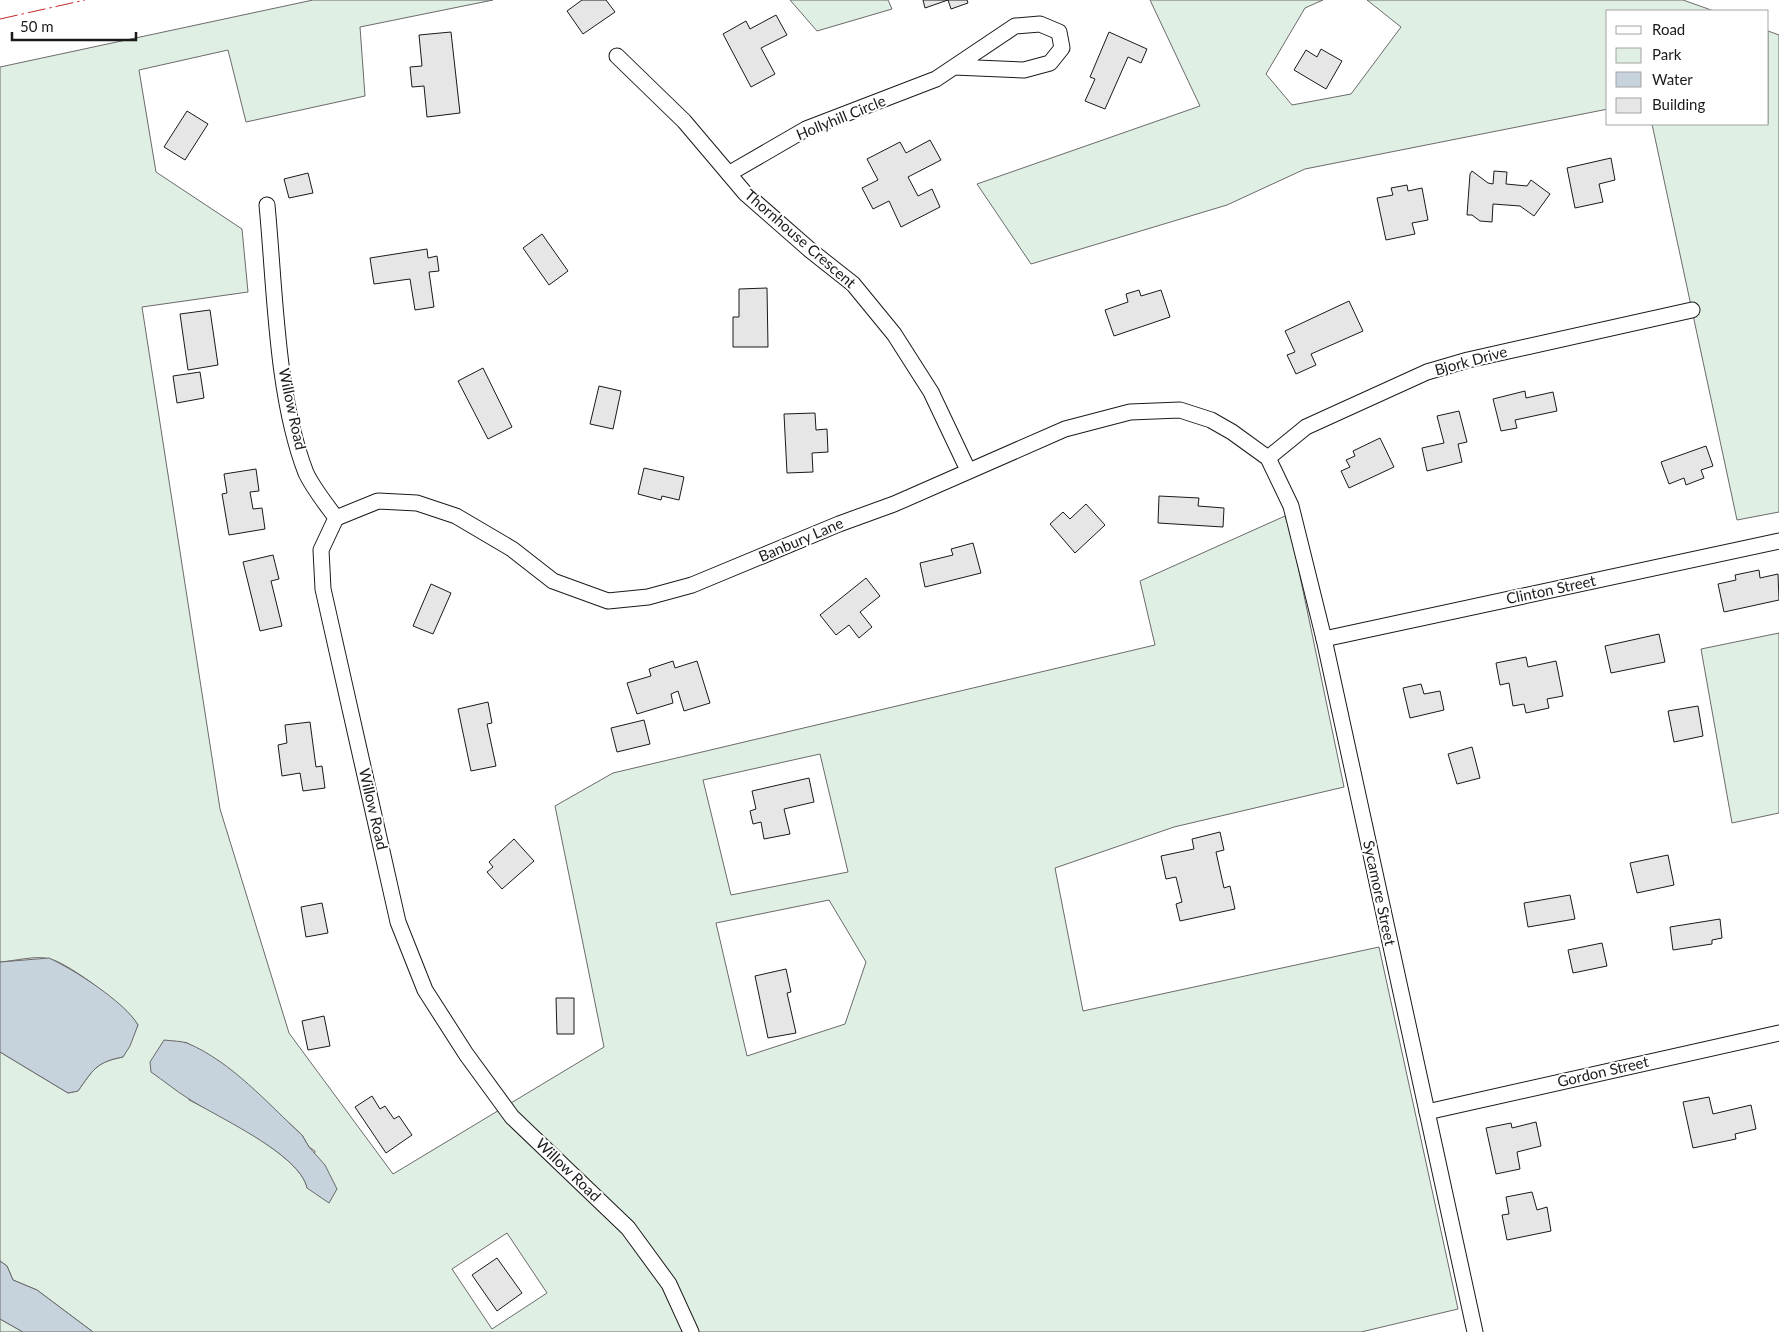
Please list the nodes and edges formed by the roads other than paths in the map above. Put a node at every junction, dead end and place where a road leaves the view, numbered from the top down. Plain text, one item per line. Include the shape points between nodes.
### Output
1 (617, 56) dead end
2 (954, 67) junction
3 (730, 173) junction
4 (267, 205) dead end
5 (1692, 310) dead end
6 (1268, 458) junction
7 (968, 470) junction
8 (336, 518) junction
9 (1779, 541) edge
10 (1324, 639) junction
11 (1779, 1033) edge
12 (1427, 1112) junction
13 (691, 1332) edge
14 (1475, 1332) edge

1 - 3 street, Thornhouse Crescent via 684,121
2 - 2 street, Hollyhill Circle via 1024,70 1050,63 1062,48 1058,32 1040,24 1015,26
2 - 3 street, Hollyhill Circle via 936,79 806,129
3 - 7 street, Thornhouse Crescent via 760,207 853,284 894,334 931,392
4 - 8 street, Willow Road via 281,360 292,429 307,474
5 - 6 street, Bjork Drive via 1474,358 1427,372 1306,427
6 - 7 street, Banbury Lane via 1211,420 1180,410 1138,411 1065,429
6 - 10 street, Sycamore Street via 1291,506
7 - 8 street, Banbury Lane via 894,504 692,585 648,597 608,602 553,580 512,549 456,516 417,503 378,501
8 - 13 street, Willow Road via 320,550 322,589 398,922 425,990 466,1054 512,1116 628,1228 669,1284
9 - 10 street, Clinton Street
10 - 12 street, Sycamore Street
11 - 12 street, Gordon Street
12 - 14 street, Sycamore Street

